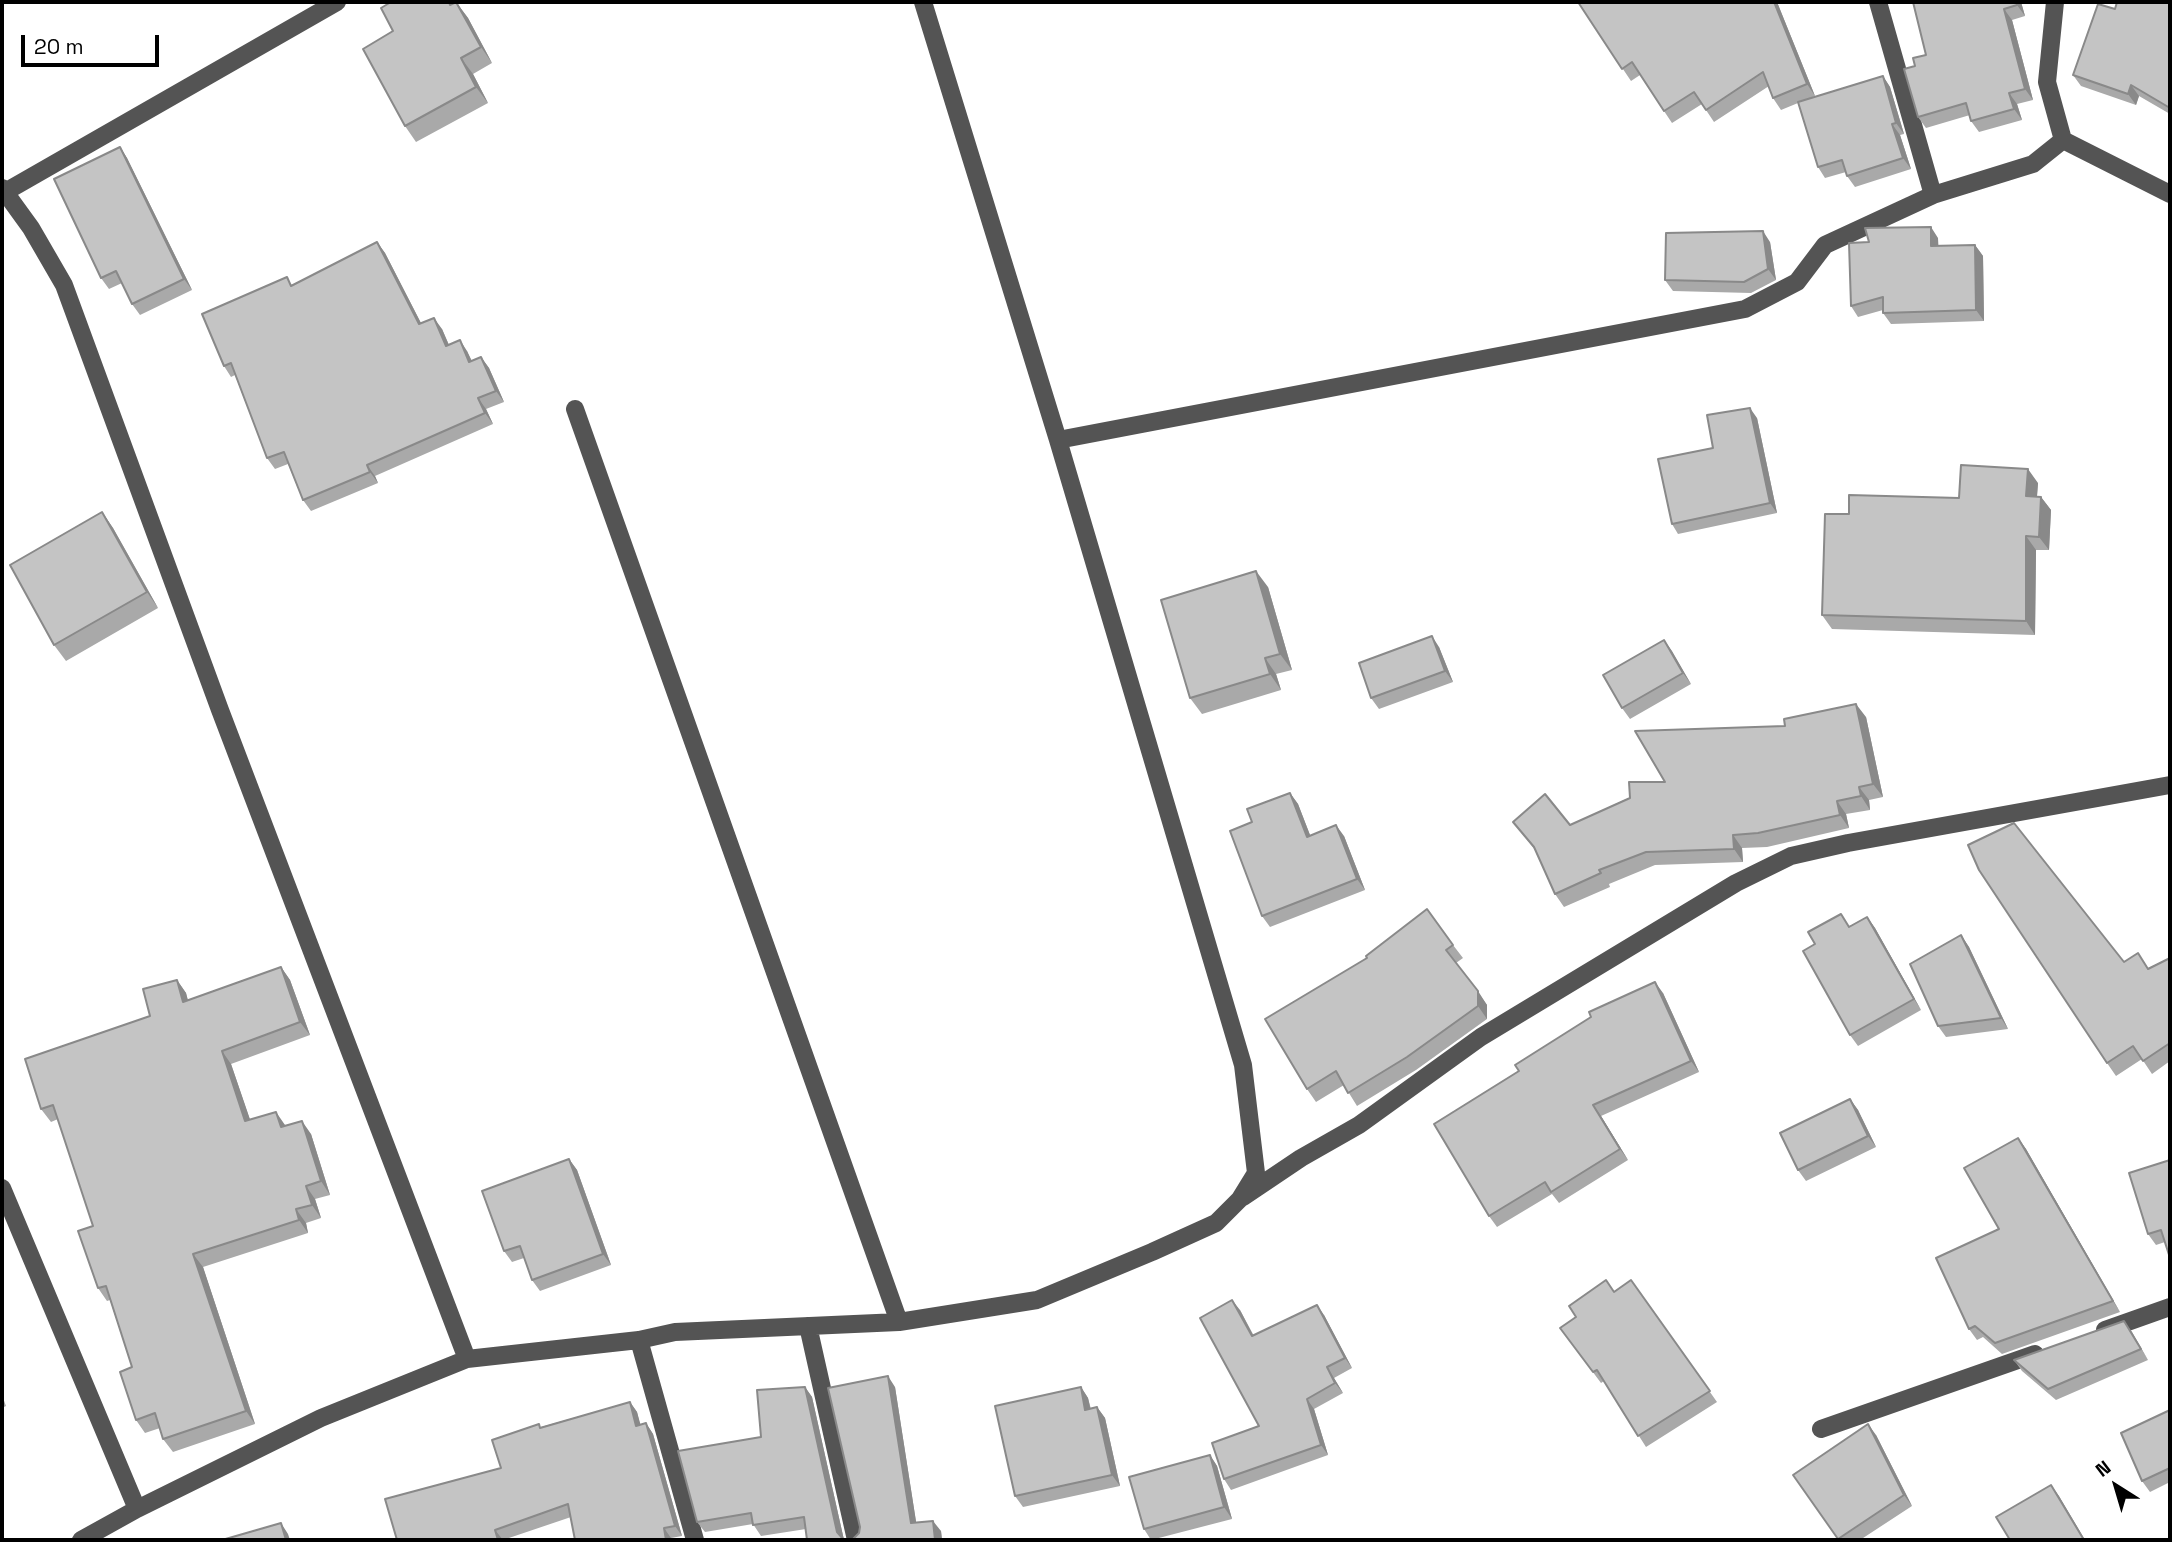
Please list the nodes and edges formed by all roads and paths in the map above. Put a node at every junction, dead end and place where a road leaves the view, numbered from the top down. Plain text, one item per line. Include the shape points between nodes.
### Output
1 (337, 2) edge
2 (923, 2) edge
3 (1878, 2) edge
4 (2055, 2) edge
5 (2063, 140) junction
6 (3, 190) edge
7 (2170, 194) edge
8 (1933, 195) junction
9 (575, 409) dead end
10 (1058, 440) junction
11 (2170, 785) edge
12 (2, 1188) edge
13 (1240, 1199) junction
14 (2170, 1307) edge
15 (899, 1322) junction
16 (808, 1326) junction
17 (2092, 1334) edge
18 (639, 1340) junction
19 (2054, 1347) edge
20 (467, 1359) junction
21 (1821, 1429) dead end
22 (137, 1509) junction
23 (84, 1539) edge
24 (695, 1540) edge
25 (856, 1540) edge

1 - 6 street
2 - 10 street
3 - 8 street
4 - 5 street via 2047,82
5 - 7 street
5 - 8 street via 2033,164
6 - 20 street via 64,285 219,710
8 - 10 street via 1825,246 1797,282 1745,309
9 - 15 street
10 - 13 street via 1243,1065 1256,1173
11 - 13 street via 1791,856 1736,883 1480,1037 1359,1125
12 - 22 street
13 - 15 street via 1216,1223 1037,1300
14 - 17 street
15 - 16 street
16 - 18 street via 675,1332
16 - 25 street
18 - 20 street
18 - 24 street
19 - 21 street
20 - 22 street via 321,1418
22 - 23 street

